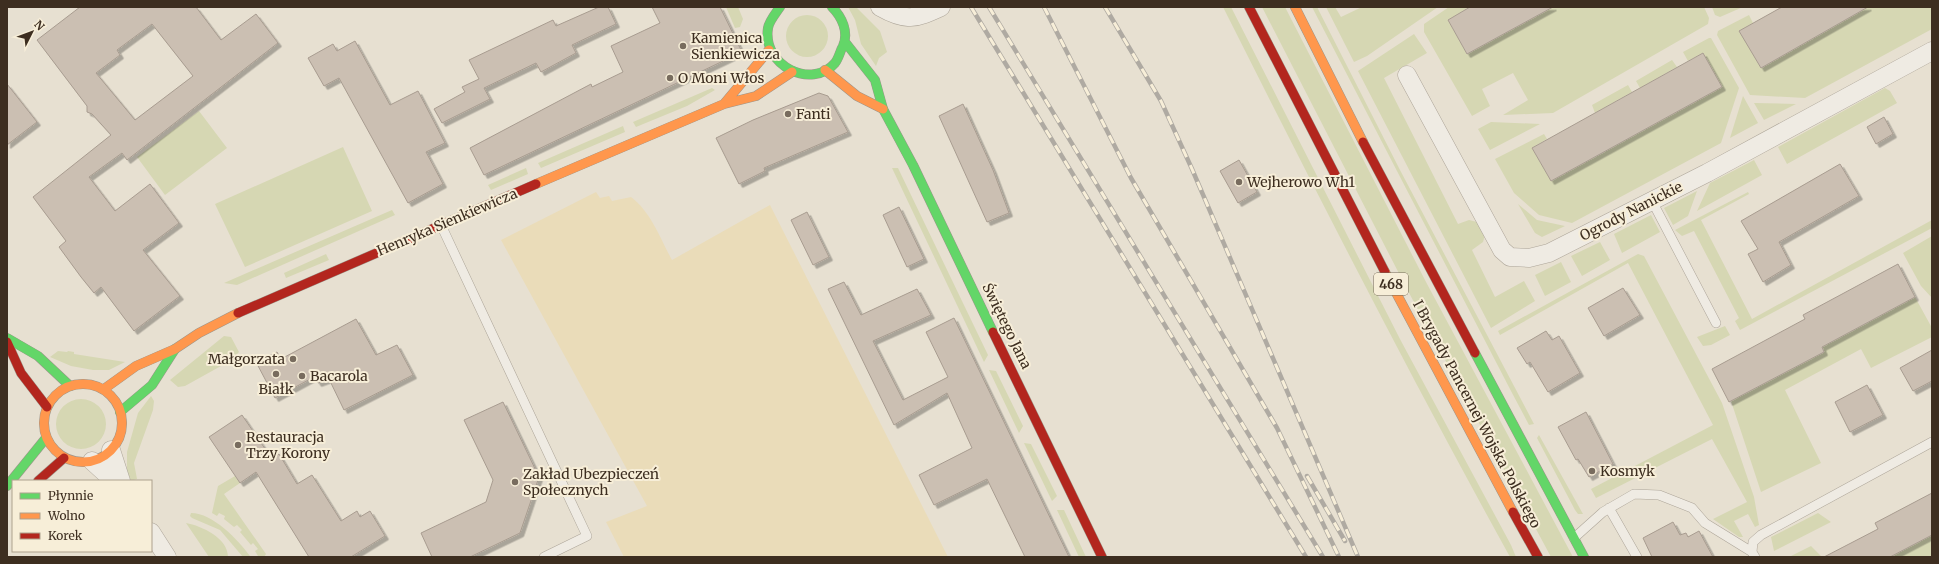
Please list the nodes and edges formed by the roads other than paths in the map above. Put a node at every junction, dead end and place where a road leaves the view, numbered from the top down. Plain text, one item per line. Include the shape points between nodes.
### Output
1 (766, 7) edge
2 (780, 7) edge
3 (832, 7) edge
4 (880, 7) edge
5 (941, 7) edge
6 (1249, 7) edge
7 (1295, 7) edge
8 (772, 16) junction
9 (845, 42) junction
10 (769, 50) junction
11 (1932, 51) edge
12 (825, 70) junction
13 (792, 72) junction
14 (1407, 75) dead end
15 (724, 104) junction
16 (883, 109) junction
17 (1652, 201) junction
18 (440, 225) junction
19 (1716, 324) dead end
20 (7, 338) edge
21 (7, 342) edge
22 (175, 349) junction
23 (70, 386) junction
24 (104, 390) junction
25 (47, 407) junction
26 (120, 412) junction
27 (46, 438) junction
28 (1932, 442) edge
29 (111, 450) junction
30 (64, 458) junction
31 (92, 461) junction
32 (39, 480) edge
33 (113, 480) edge
34 (121, 480) edge
35 (7, 486) edge
36 (1606, 510) junction
37 (152, 534) edge
38 (1574, 539) junction
39 (1753, 554) edge
40 (167, 557) edge
41 (544, 557) edge
42 (1102, 557) edge
43 (1538, 557) edge
44 (1584, 557) edge
45 (1637, 557) edge

1 - 8 street
2 - 8 street
3 - 9 street via 841,18
4 - 5 street via 894,14 912,18
6 - 43 street, I Brygady Pancernej Wojska Polskiego / 468 via 1333,175
7 - 38 street, I Brygady Pancernej Wojska Polskiego via 1361,138
8 - 10 street via 768,27
9 - 12 street via 834,63
9 - 16 street, Świętego Jana via 875,80
10 - 13 street via 775,60
10 - 15 street, Henryka Sienkiewicza
11 - 17 street, Ogrody Nanickie
12 - 13 street via 803,75
12 - 16 street via 857,96
13 - 15 street, Henryka Sienkiewicza via 756,96
14 - 17 street, Ogrody Nanickie via 1502,250 1510,256 1529,258 1549,252
15 - 18 street, Henryka Sienkiewicza
16 - 42 street, Świętego Jana via 913,165
17 - 19 lane
18 - 22 street, Henryka Sienkiewicza via 238,313
18 - 41 lane via 587,536
20 - 23 street via 38,356
21 - 25 street via 21,373
22 - 24 street, Henryka Sienkiewicza via 136,366
22 - 26 street, Henryka Sienkiewicza via 152,385
23 - 24 street via 93,385
23 - 25 street via 60,390
24 - 26 street via 114,399
25 - 27 street via 43,423
26 - 29 street via 122,425 119,438
27 - 30 street
27 - 35 street
28 - 39 lane via 1760,535 1753,542
29 - 31 street
29 - 34 street
30 - 31 street via 78,462
30 - 32 street
31 - 33 street
36 - 38 lane
36 - 39 lane via 1634,494 1659,495 1692,508 1705,523
36 - 45 lane
37 - 40 street
38 - 44 street, I Brygady Pancernej Wojska Polskiego

